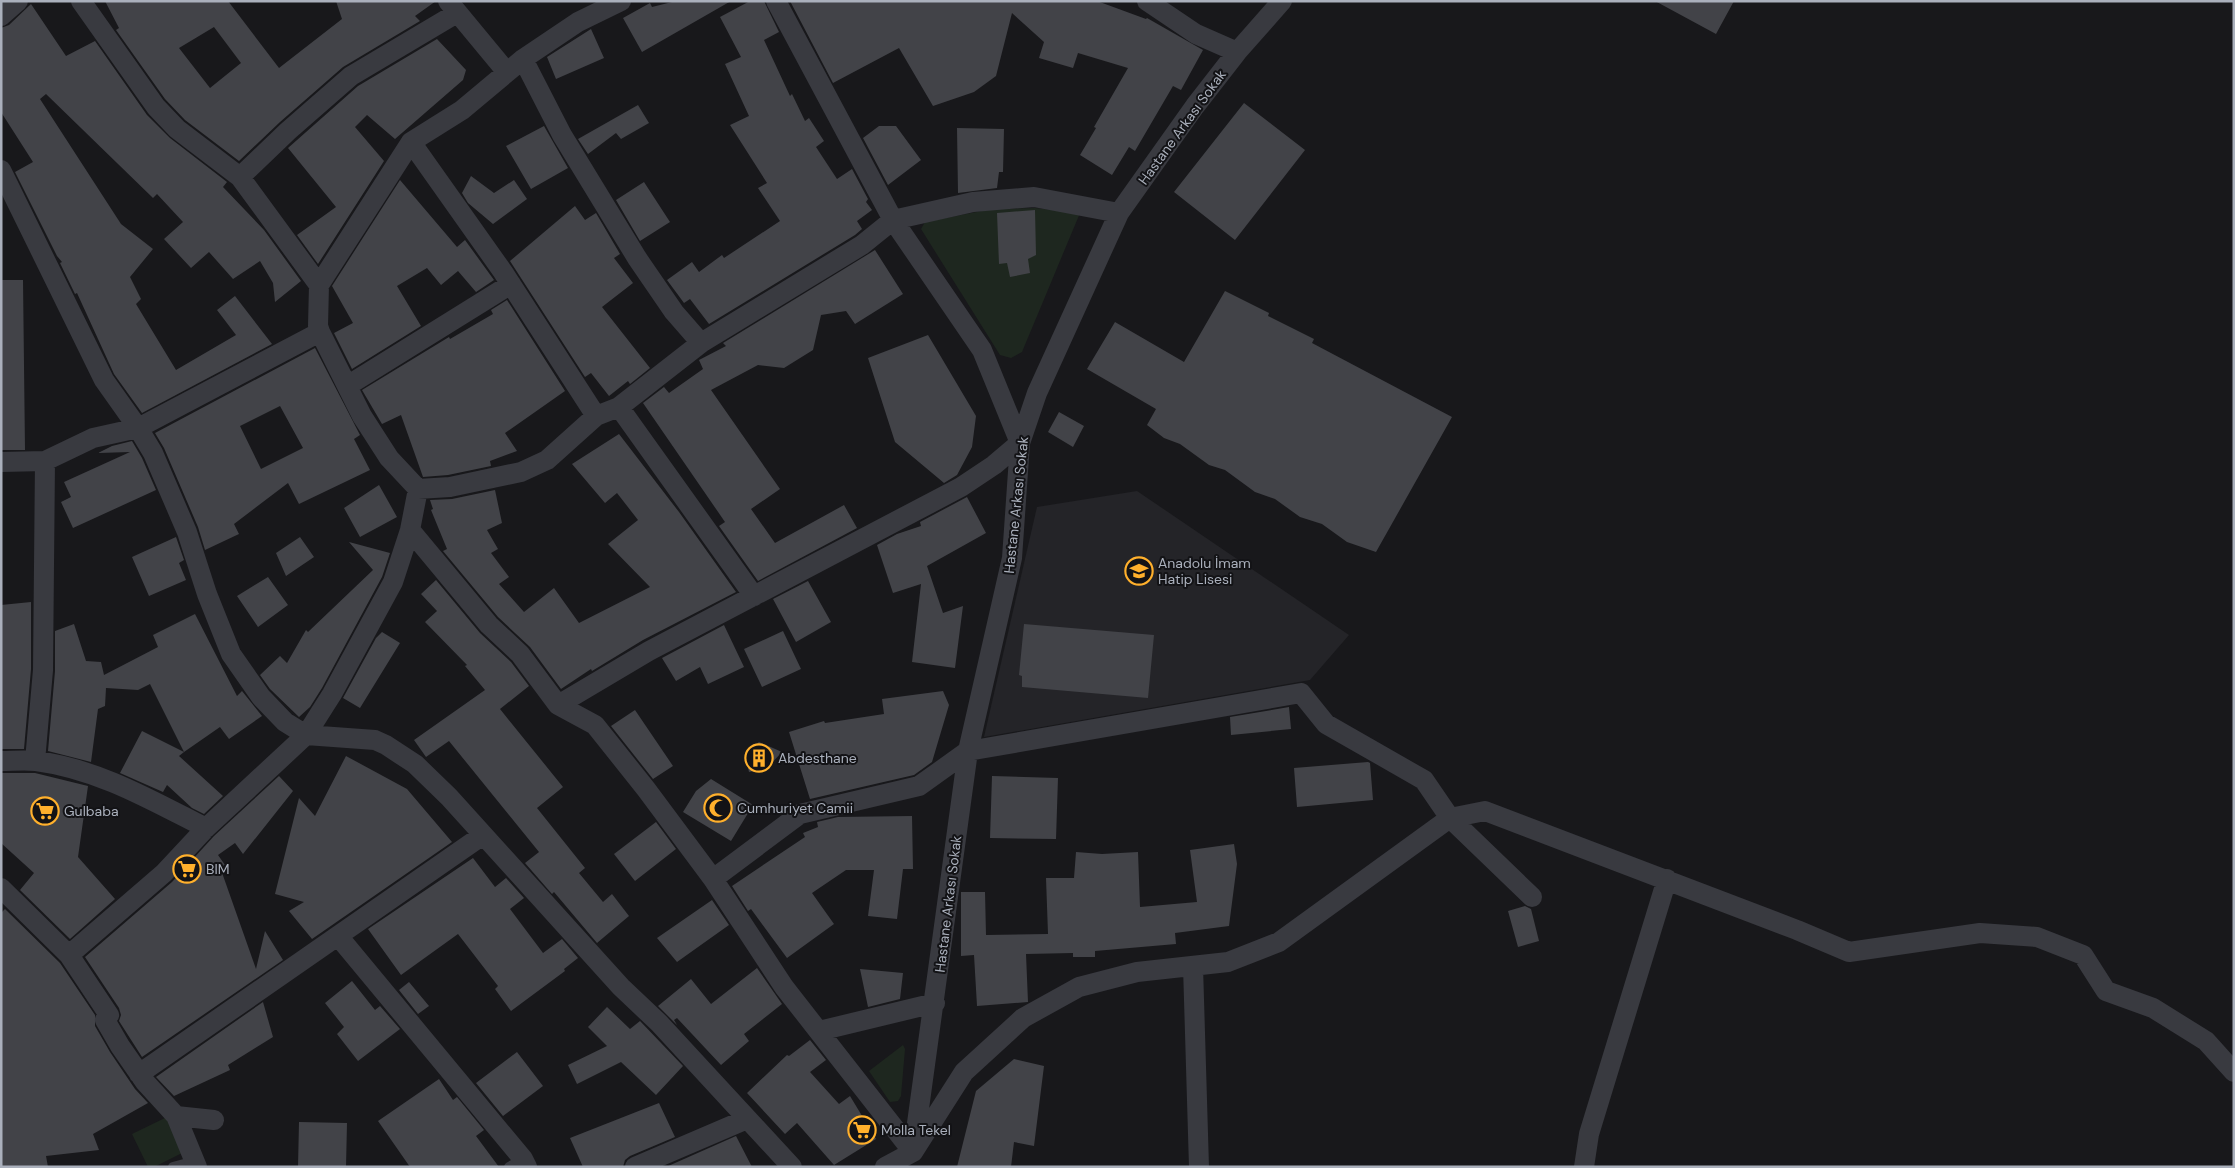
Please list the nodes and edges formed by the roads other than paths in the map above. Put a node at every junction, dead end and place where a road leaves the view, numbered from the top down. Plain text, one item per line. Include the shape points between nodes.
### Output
1 (18, 1) edge
2 (81, 1) edge
3 (621, 1) edge
4 (776, 1) edge
5 (1147, 1) edge
6 (1282, 1) edge
7 (452, 7) edge
8 (1, 16) edge
9 (1237, 52) junction
10 (523, 59) junction
11 (506, 71) junction
12 (411, 142) junction
13 (1, 170) edge
14 (240, 178) junction
15 (1119, 213) junction
16 (893, 220) junction
17 (511, 284) junction
18 (319, 285) junction
19 (320, 332) junction
20 (701, 343) junction
21 (347, 386) junction
22 (619, 407) junction
23 (596, 416) junction
24 (138, 428) junction
25 (1020, 443) junction
26 (45, 461) junction
27 (1, 462) edge
28 (418, 489) junction
29 (410, 530) junction
30 (754, 596) junction
31 (558, 705) junction
32 (306, 735) junction
33 (968, 751) junction
34 (1, 761) edge
35 (35, 761) junction
36 (1450, 818) junction
37 (206, 828) junction
38 (483, 835) junction
39 (713, 879) junction
40 (1667, 880) junction
41 (1, 888) edge
42 (1532, 897) dead end
43 (338, 936) junction
44 (69, 955) junction
45 (1193, 966) junction
46 (935, 1003) junction
47 (819, 1032) junction
48 (2234, 1072) edge
49 (139, 1074) junction
50 (176, 1116) junction
51 (747, 1119) junction
52 (214, 1120) dead end
53 (914, 1159) edge
54 (196, 1164) edge
55 (520, 1164) edge
56 (173, 1167) edge
57 (635, 1167) edge
58 (792, 1167) edge
59 (885, 1167) edge
60 (1199, 1167) edge
61 (1584, 1167) edge

1 - 8 street
2 - 14 street via 156,107 177,129
3 - 10 street via 578,22
4 - 16 street
5 - 9 street via 1196,34
6 - 9 street, Hastane Arkası Sokak
7 - 11 street
7 - 14 street via 351,76
9 - 15 street, Hastane Arkası Sokak
10 - 11 street
10 - 20 street via 562,135 637,258 674,312
11 - 12 street via 462,110
12 - 17 street
12 - 18 street
13 - 24 street via 104,380
14 - 18 street
15 - 16 street via 1034,197 973,202
15 - 25 street, Hastane Arkası Sokak via 1037,393
16 - 20 street via 862,245
16 - 25 street via 982,350
17 - 21 street
17 - 23 street
18 - 19 street
19 - 21 street
19 - 24 street
20 - 22 street
21 - 28 street via 388,458
22 - 23 street
22 - 30 street
23 - 28 street via 546,460 521,472 450,487
24 - 26 street via 93,438
24 - 32 street via 153,453 187,532 206,594 231,654 261,697 286,722
25 - 30 street via 961,487
25 - 33 street, Hastane Arkası Sokak via 1012,558
26 - 27 street
26 - 35 street via 43,670
28 - 29 street
29 - 31 street via 478,612 520,654
29 - 32 street via 393,582
30 - 31 street via 649,651
31 - 39 street via 595,725
32 - 37 street
32 - 38 street via 361,738 386,745 415,764
33 - 36 street via 1301,693 1326,724 1424,780
33 - 39 street via 919,786 800,814
33 - 46 street, Hastane Arkası Sokak
34 - 35 street
35 - 37 street via 112,781
36 - 40 street via 1485,811
36 - 42 street
36 - 45 street via 1278,942 1228,962
37 - 44 street via 164,873
38 - 43 street
38 - 51 street
39 - 47 street via 784,987
40 - 48 street via 1849,952 1980,933 2037,937 2083,955 2106,990 2152,1008 2206,1041
40 - 61 street via 1589,1134
41 - 44 street
43 - 49 street
43 - 55 street
44 - 49 street via 109,1015 105,1020
45 - 53 street via 1137,972 1080,987 1023,1018 964,1072
45 - 60 street
46 - 47 street
46 - 53 street, Hastane Arkası Sokak
47 - 53 street
49 - 50 street
50 - 52 street
50 - 54 street
51 - 57 street
51 - 58 street
53 - 59 street
54 - 56 lane

